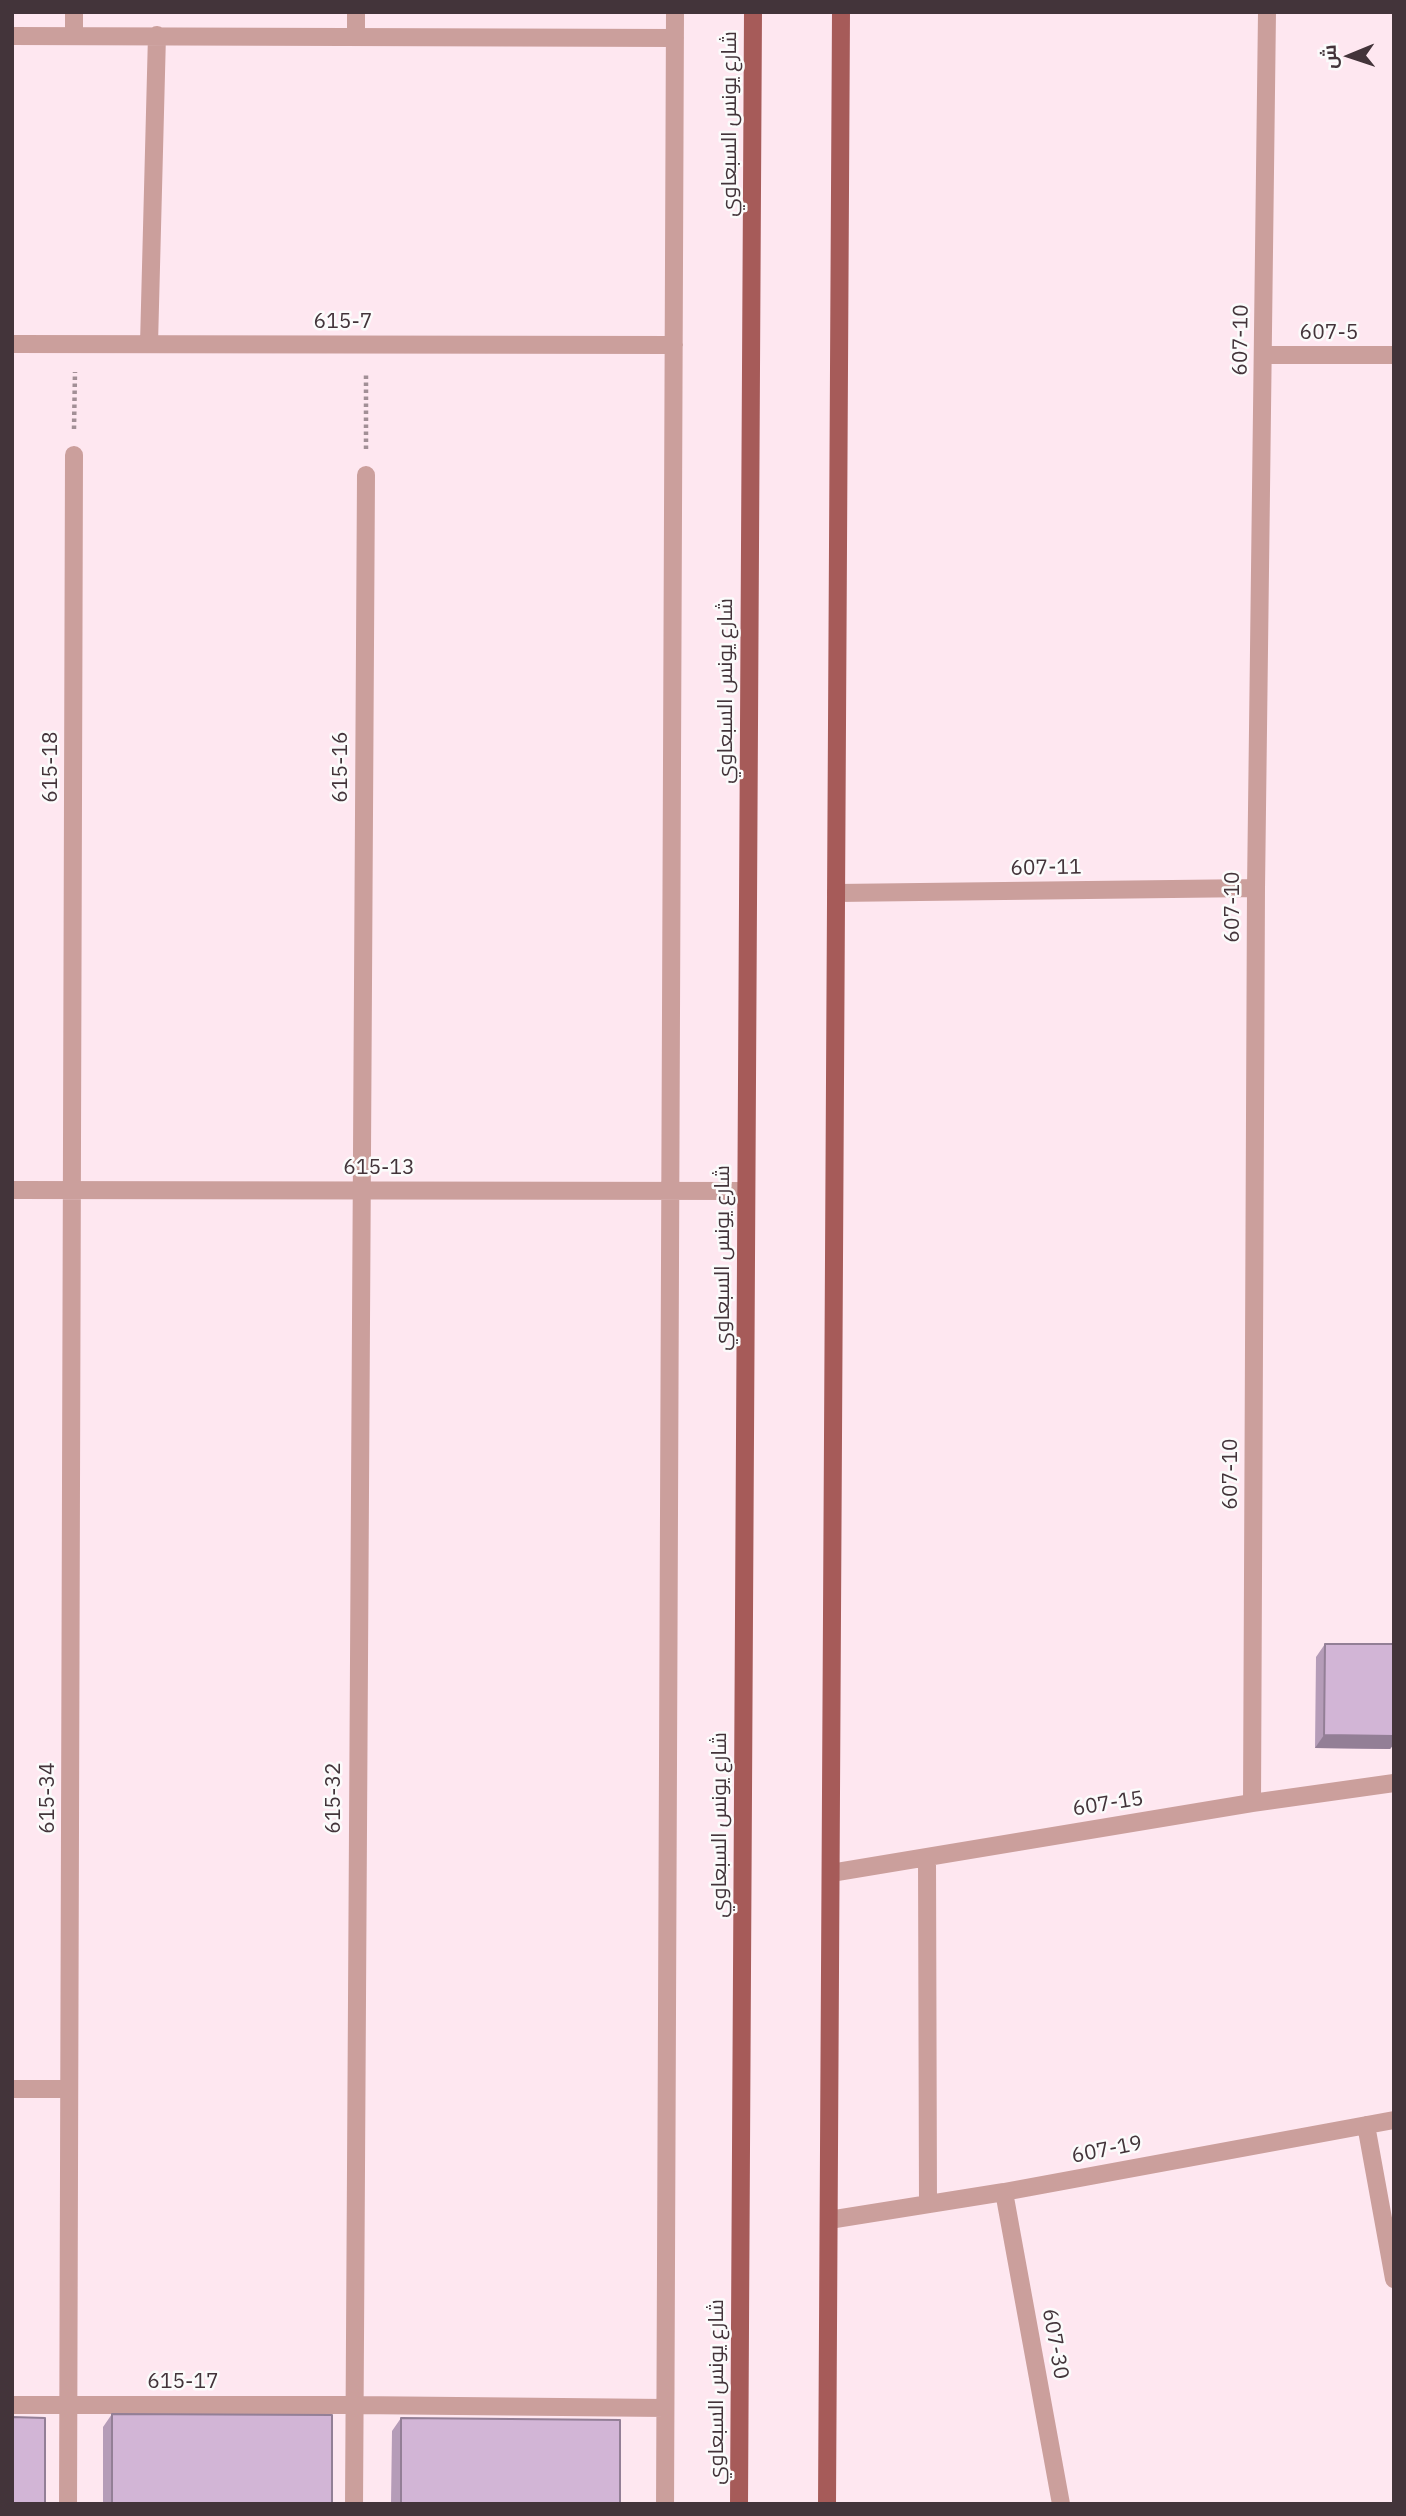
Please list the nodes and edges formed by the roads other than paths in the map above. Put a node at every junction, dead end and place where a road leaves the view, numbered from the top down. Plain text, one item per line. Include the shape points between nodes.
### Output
1 (74, 12) edge
2 (356, 12) edge
3 (675, 12) edge
4 (753, 12) edge
5 (841, 12) edge
6 (1267, 12) edge
7 (12, 36) edge
8 (74, 36) junction
9 (157, 36) junction
10 (356, 36) junction
11 (675, 38) junction
12 (12, 344) edge
13 (149, 344) junction
14 (674, 345) junction
15 (1264, 355) junction
16 (1394, 355) edge
17 (74, 455) road end
18 (366, 475) road end
19 (1256, 888) junction
20 (836, 893) junction
21 (12, 1190) edge
22 (73, 1190) junction
23 (360, 1191) junction
24 (670, 1191) junction
25 (746, 1191) junction
26 (1394, 1783) edge
27 (1252, 1803) junction
28 (928, 1857) junction
29 (831, 1873) junction
30 (12, 2089) edge
31 (69, 2089) junction
32 (1394, 2120) edge
33 (1366, 2125) junction
34 (1004, 2192) junction
35 (929, 2204) junction
36 (828, 2220) junction
37 (1394, 2279) edge
38 (12, 2405) edge
39 (68, 2405) junction
40 (354, 2405) junction
41 (665, 2408) junction
42 (68, 2504) edge
43 (354, 2504) edge
44 (665, 2504) edge
45 (739, 2504) edge
46 (827, 2504) edge
47 (1061, 2504) edge

1 - 8 street
2 - 10 street
3 - 11 street
4 - 25 main road, شارع يونس السبعاوي
5 - 20 main road
6 - 15 street, 607-10
7 - 8 street
8 - 9 street
9 - 10 street
9 - 13 street
10 - 11 street
11 - 14 street
12 - 13 street, 615-7
13 - 14 street, 615-7
14 - 24 street
15 - 16 street, 607-5
15 - 19 street, 607-10
17 - 22 street, 615-18
18 - 23 street, 615-16
19 - 20 street, 607-11
19 - 27 street, 607-10
20 - 29 main road
21 - 22 street, 615-13
22 - 23 street, 615-13
22 - 31 street, 615-34
23 - 24 street, 615-13
23 - 40 street, 615-32
24 - 25 street, 615-13
24 - 41 street
25 - 45 main road, شارع يونس السبعاوي
26 - 27 street, 607-15
27 - 28 street, 607-15
28 - 29 street, 607-15
28 - 35 street
29 - 36 main road
30 - 31 street
31 - 39 street, 615-34
32 - 33 street, 607-19
33 - 34 street, 607-19
33 - 37 street
34 - 35 street, 607-19
34 - 47 street, 607-30
35 - 36 street, 607-19
36 - 46 main road
38 - 39 street, 615-17
39 - 40 street, 615-17
39 - 42 street, 615-34
40 - 41 street, 615-17
40 - 43 street, 615-32
41 - 44 street

